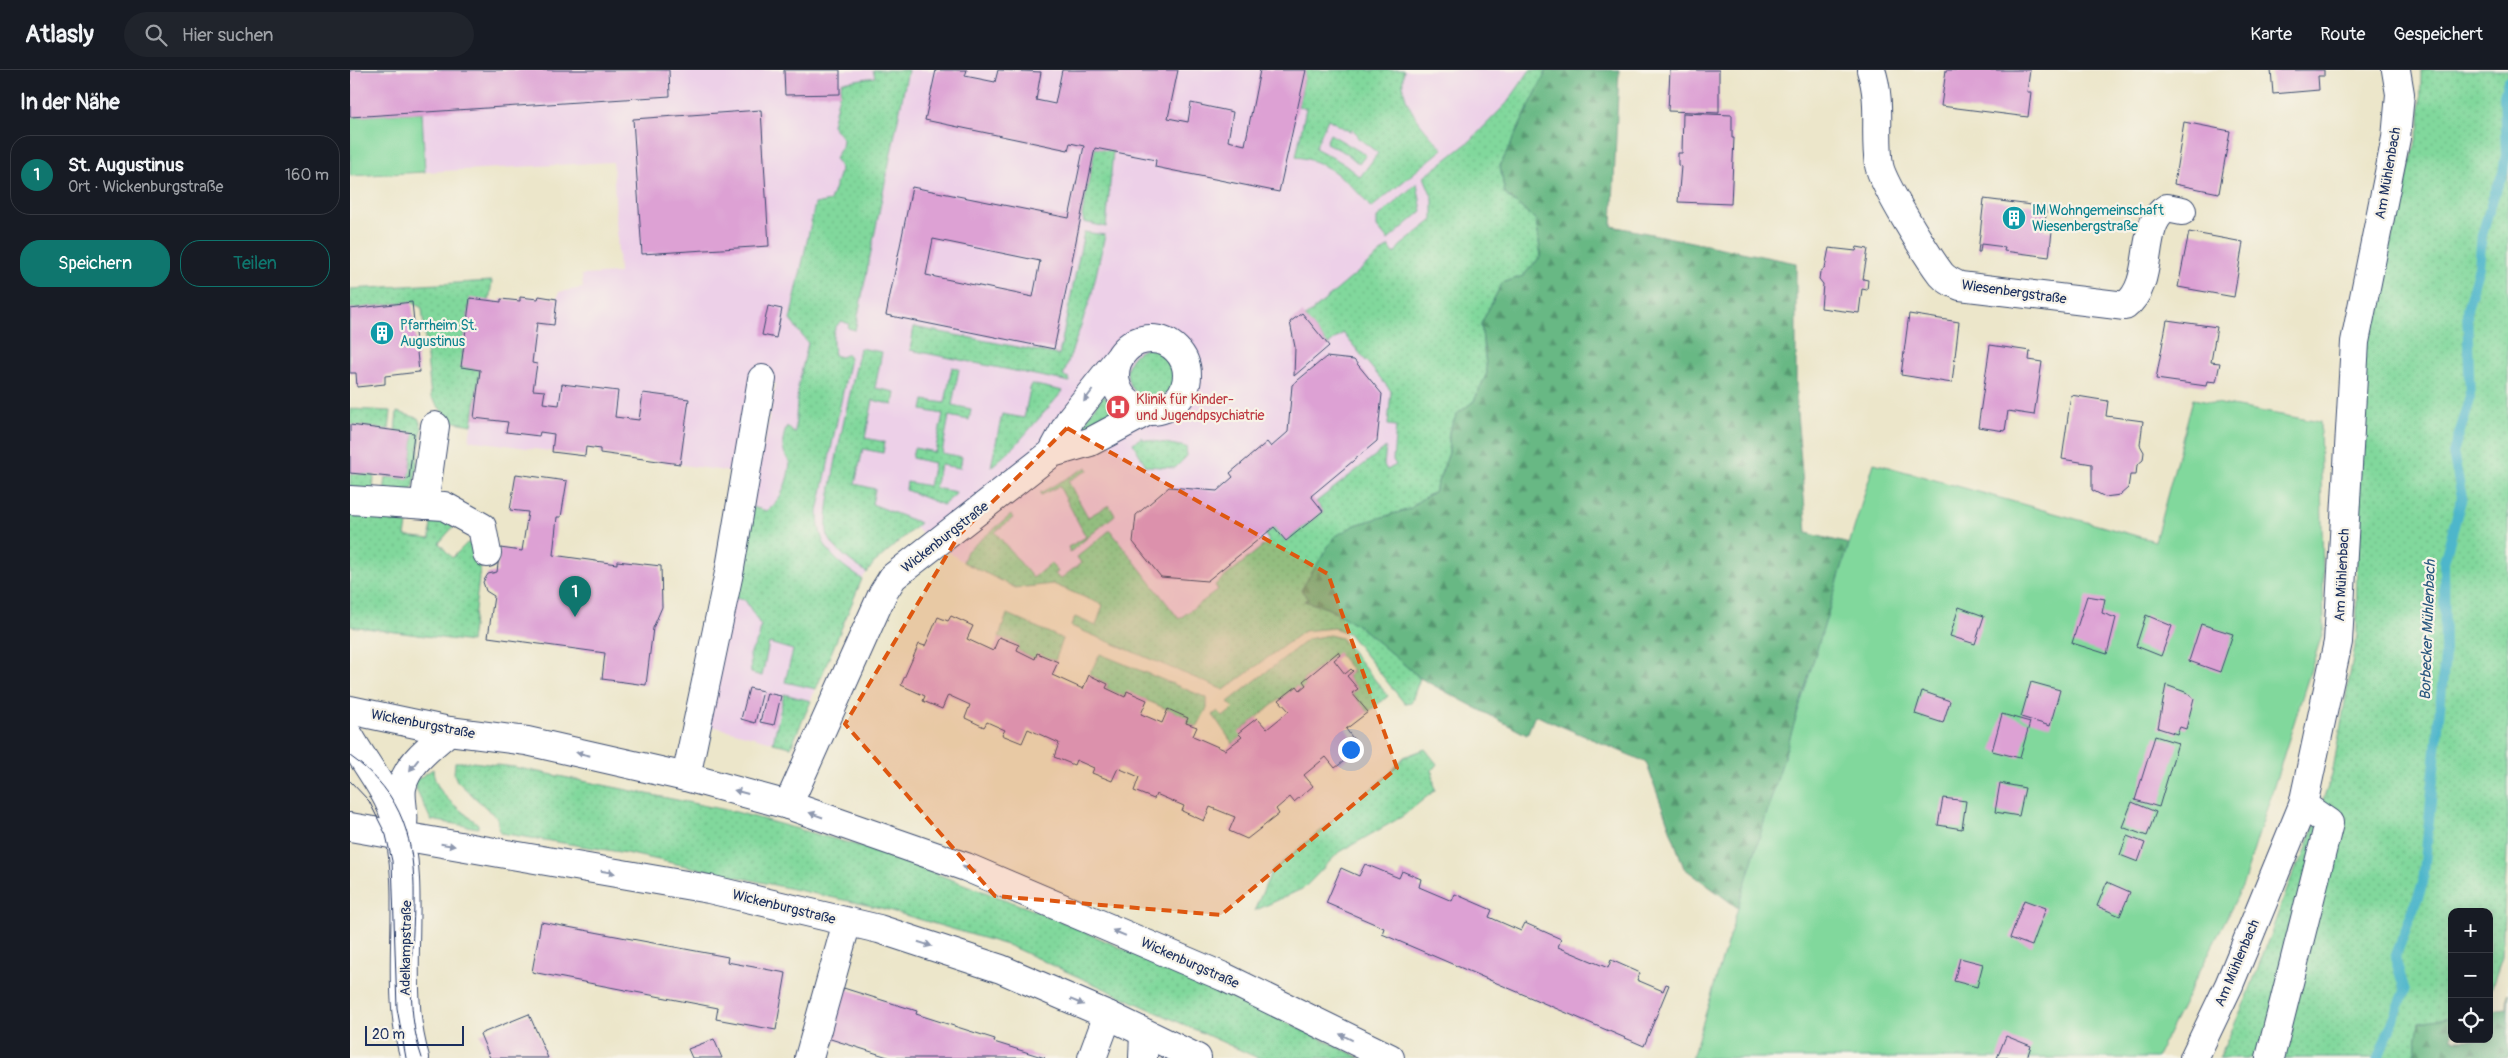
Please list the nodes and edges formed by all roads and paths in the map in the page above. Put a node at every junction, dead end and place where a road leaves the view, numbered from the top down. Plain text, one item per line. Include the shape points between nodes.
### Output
1 (1871, 70) edge
2 (2396, 70) edge
3 (2182, 211) dead end
4 (1119, 358) junction
5 (762, 379) dead end
6 (1148, 410) junction
7 (435, 426) dead end
8 (1052, 453) junction
9 (350, 500) edge
10 (424, 504) junction
11 (487, 553) dead end
12 (350, 710) edge
13 (449, 730) junction
14 (350, 737) edge
15 (686, 777) junction
16 (788, 805) junction
17 (2303, 805) junction
18 (350, 827) edge
19 (400, 837) junction
20 (847, 922) junction
21 (1108, 1015) junction
22 (1144, 1046) edge
23 (415, 1058) edge
24 (809, 1058) edge
25 (1092, 1058) edge
26 (1197, 1058) edge
27 (1390, 1058) edge
28 (2194, 1058) edge
29 (2270, 1058) edge

1 - 3 street, Wiesenbergstraße via 1877,94 1880,171 1909,223 1942,275 1950,282 1960,286 2125,306 2132,301 2143,282 2156,218 2167,208
2 - 17 street, Am Mühlenbach via 2400,94 2396,138 2355,342 2338,642
4 - 6 street via 1115,374 1117,387 1133,406
4 - 6 street, Wickenburgstraße via 1129,346 1147,338 1166,342 1181,354 1188,374 1182,393 1166,408
4 -> 8 street, Wickenburgstraße via 1071,418
5 - 15 street via 730,568
6 - 8 street, Wickenburgstraße via 1095,452
7 - 10 street
8 - 16 street, Wickenburgstraße via 1016,496 887,584
9 - 10 street
10 - 11 street via 444,506 482,527
12 - 13 street, Wickenburgstraße
15 -> 13 street, Wickenburgstraße via 528,741
13 -> 19 street, Adelkampstraße via 415,762 406,776 402,788 404,821
14 - 19 street, Adelkampstraße via 390,805
16 -> 15 street, Wickenburgstraße
27 -> 16 street, Wickenburgstraße via 1224,977 966,867
17 - 28 street, Am Mühlenbach via 2229,985
17 - 29 street via 2329,823
18 - 19 street, Wickenburgstraße
19 -> 20 street, Wickenburgstraße via 709,888
19 - 23 street, Adelkampstraße via 407,898 405,1006
20 -> 21 street, Wickenburgstraße via 1001,969
20 - 24 street
21 - 22 street, Wickenburgstraße
21 - 25 street
22 - 26 street, Wickenburgstraße

